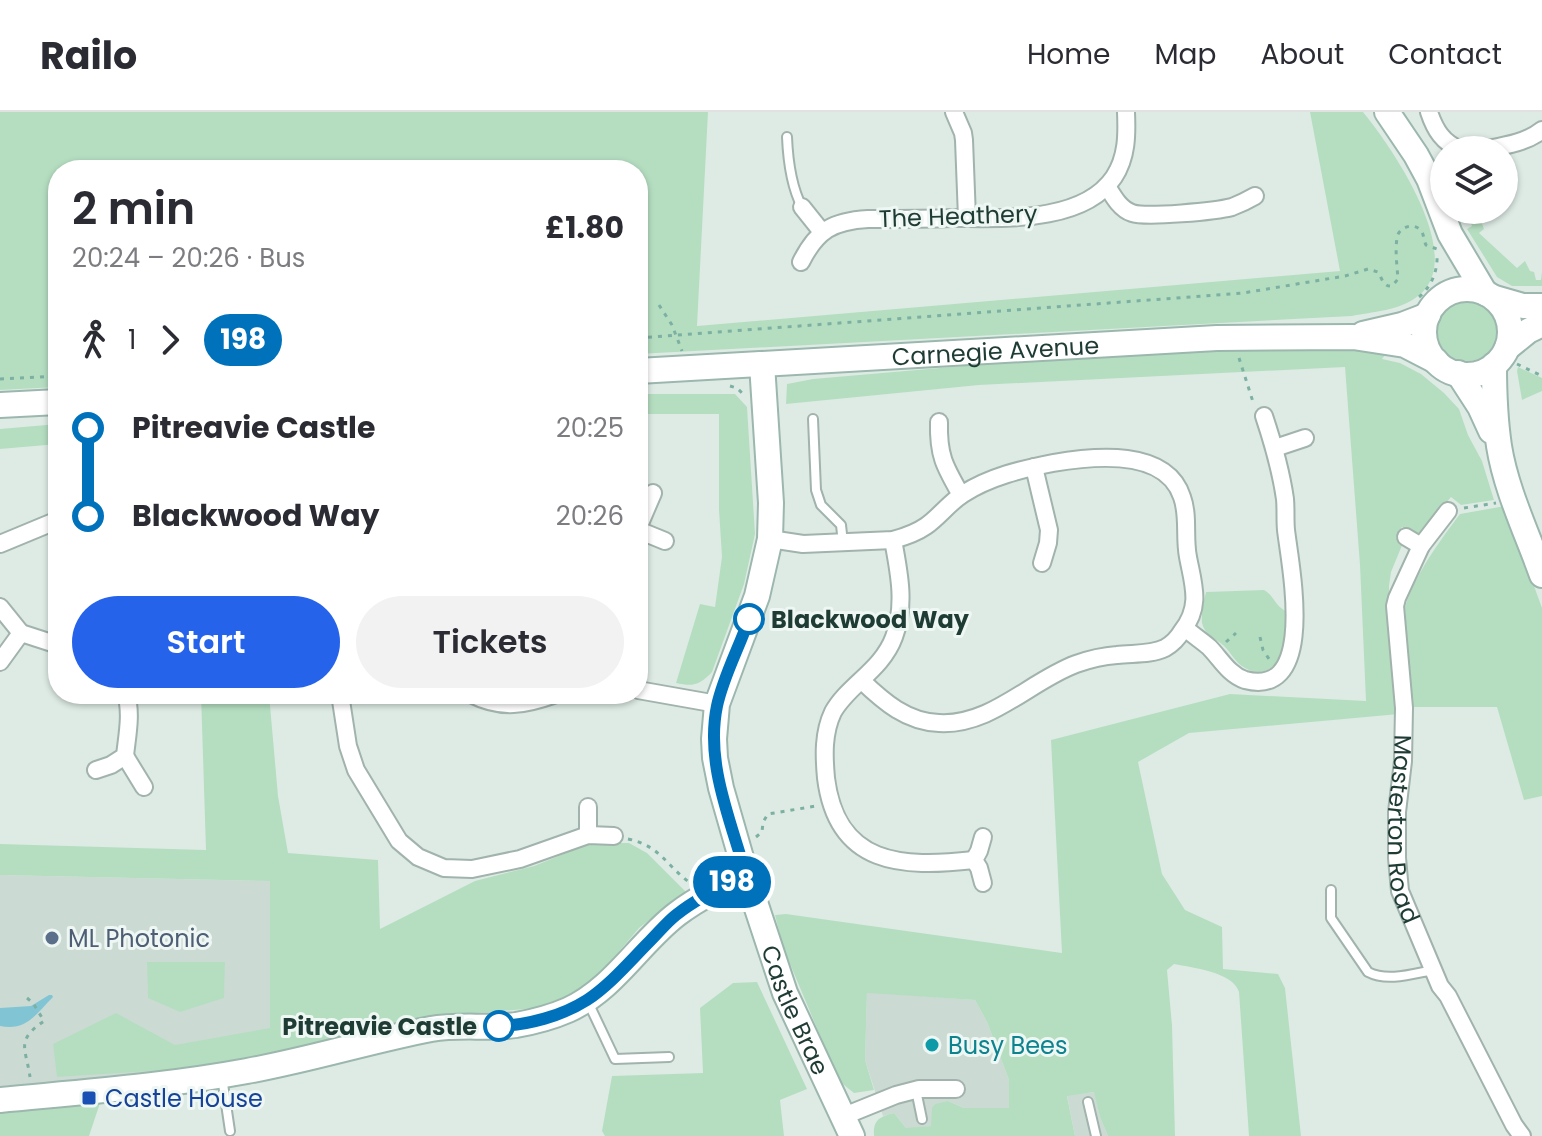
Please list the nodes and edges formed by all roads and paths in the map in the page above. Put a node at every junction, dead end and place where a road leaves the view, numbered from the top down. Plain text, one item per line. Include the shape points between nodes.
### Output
1 (954, 112) edge
2 (1126, 112) edge
3 (1387, 112) edge
4 (1429, 112) edge
5 (1542, 130) edge
6 (1440, 136) edge
7 (787, 137) dead end
8 (1518, 142) edge
9 (1107, 186) junction
10 (1255, 196) dead end
11 (802, 207) joint
12 (967, 218) junction
13 (822, 232) junction
14 (1442, 242) junction
15 (801, 262) dead end
16 (1490, 296) junction
17 (1428, 304) junction
18 (659, 305) dead end
19 (1542, 306) edge
20 (1542, 324) edge
21 (677, 336) junction
22 (648, 337) edge
23 (1353, 337) junction
24 (1237, 351) dead end
25 (1436, 361) junction
26 (1507, 361) junction
27 (762, 364) junction
28 (687, 369) junction
29 (648, 371) edge
30 (1458, 373) junction
31 (1542, 376) edge
32 (48, 377) edge
33 (0, 379) edge
34 (720, 384) dead end
35 (765, 395) junction
36 (48, 403) edge
37 (0, 405) edge
38 (1264, 416) joint
39 (813, 419) dead end
40 (939, 422) dead end
41 (1305, 438) dead end
42 (1275, 448) junction
43 (1500, 448) junction
44 (1034, 467) junction
45 (653, 493) dead end
46 (961, 495) junction
47 (1499, 502) dead end
48 (648, 505) edge
49 (1448, 511) joint
50 (48, 524) edge
51 (648, 533) edge
52 (1406, 537) dead end
53 (770, 539) junction
54 (893, 540) junction
55 (665, 541) dead end
56 (843, 543) junction
57 (0, 544) edge
58 (1421, 546) junction
59 (1042, 563) dead end
60 (1542, 575) edge
61 (0, 607) edge
62 (1185, 628) junction
63 (21, 633) junction
64 (1260, 637) dead end
65 (48, 642) edge
66 (0, 662) edge
67 (1278, 674) junction
68 (862, 681) junction
69 (648, 692) edge
70 (128, 704) edge
71 (342, 704) edge
72 (717, 704) junction
73 (125, 756) junction
74 (96, 770) dead end
75 (144, 787) dead end
76 (831, 804) junction
77 (588, 807) dead end
78 (588, 835) junction
79 (614, 836) joint
80 (983, 837) dead end
81 (737, 843) junction
82 (974, 860) junction
83 (746, 875) junction
84 (690, 883) dead end
85 (983, 883) dead end
86 (1331, 890) dead end
87 (1433, 970) junction
88 (27, 998) dead end
89 (587, 1000) junction
90 (669, 1057) dead end
91 (222, 1076) junction
92 (956, 1089) dead end
93 (916, 1090) junction
94 (33, 1097) junction
95 (0, 1100) edge
96 (1088, 1102) dead end
97 (922, 1119) dead end
98 (848, 1126) edge
99 (230, 1131) dead end
100 (1096, 1136) edge
101 (1522, 1136) edge

1 - 12 street via 964,140
2 - 9 street via 1125,152
3 - 14 street via 1423,167
4 - 6 street
5 - 8 street
7 - 11 lane
9 - 10 street via 1124,209 1141,215 1199,212
9 - 12 street, The Heathery via 1085,201 1048,214
11 - 13 street
12 - 13 street, The Heathery via 858,220
13 - 15 street
14 - 16 street
14 - 17 path via 1426,291
14 - 17 street via 1450,270
14 - 21 path via 1428,247 1421,230 1402,228 1397,238 1398,279 1392,286 1368,269 1243,293
16 - 17 street via 1464,289
16 - 19 street
16 - 26 street via 1507,316
17 - 23 street, Carnegie Avenue via 1402,325
17 - 25 street via 1425,339
18 - 21 path
20 - 26 street via 1528,331
21 - 22 path
21 - 28 path
23 - 25 street, Carnegie Avenue via 1405,345
23 - 27 street, Carnegie Avenue via 1217,338
24 - 38 path via 1255,408
25 - 30 street
26 - 30 street via 1477,373
26 - 31 path
26 - 43 street via 1494,398
27 - 28 street, Carnegie Avenue
27 - 35 street, Castle Brae
28 - 29 street, Carnegie Avenue
30 - 43 street
32 - 33 path
34 - 35 path via 737,388 746,397
35 - 53 street, Castle Brae
36 - 37 street
38 - 42 street
39 - 56 lane via 816,490 821,505 841,525
40 - 46 street via 941,454
41 - 42 street
42 - 67 street via 1295,598 1293,643
43 - 60 street
44 - 46 street
44 - 59 street via 1049,530
44 - 62 street via 1130,460 1169,475 1186,514 1195,589
45 - 48 street
46 - 54 street via 927,526
47 - 49 path
49 - 58 street, Masterton Road
50 - 57 street
51 - 55 street
52 - 58 street
53 - 56 street
53 - 72 street, Castle Brae via 757,596
54 - 56 street
54 - 68 street via 901,591 897,626 882,659
58 - 87 street, Masterton Road via 1395,606 1404,708 1397,858 1400,891
61 - 63 street
62 - 67 street via 1241,679 1265,680
62 - 68 street via 1164,648 1082,662 987,713 948,723 910,717
63 - 65 street
63 - 66 street
64 - 67 path
68 - 76 street via 837,707 827,729 824,756
69 - 72 street
70 - 73 street
71 - 78 street via 356,770 399,841 418,857 444,868 472,869
72 - 81 street, Castle Brae via 715,758
73 - 74 street
73 - 75 street
76 - 81 path via 768,814 762,832
76 - 82 street via 848,835 875,854 917,864
77 - 78 street
78 - 79 street
79 - 84 path via 651,847
80 - 82 street
81 - 83 street, Castle Brae
82 - 85 street
83 - 89 street via 676,915
83 - 98 street, Castle Brae via 785,993
86 - 87 lane via 1331,918 1368,972 1386,978
87 - 101 street, Masterton Road
88 - 94 path via 44,1021 30,1030 24,1051
89 - 90 lane via 615,1059
89 - 91 street via 515,1025 434,1028
91 - 94 street
91 - 99 lane
92 - 93 street
93 - 97 lane
93 - 98 street via 896,1095
94 - 95 street
96 - 100 lane

